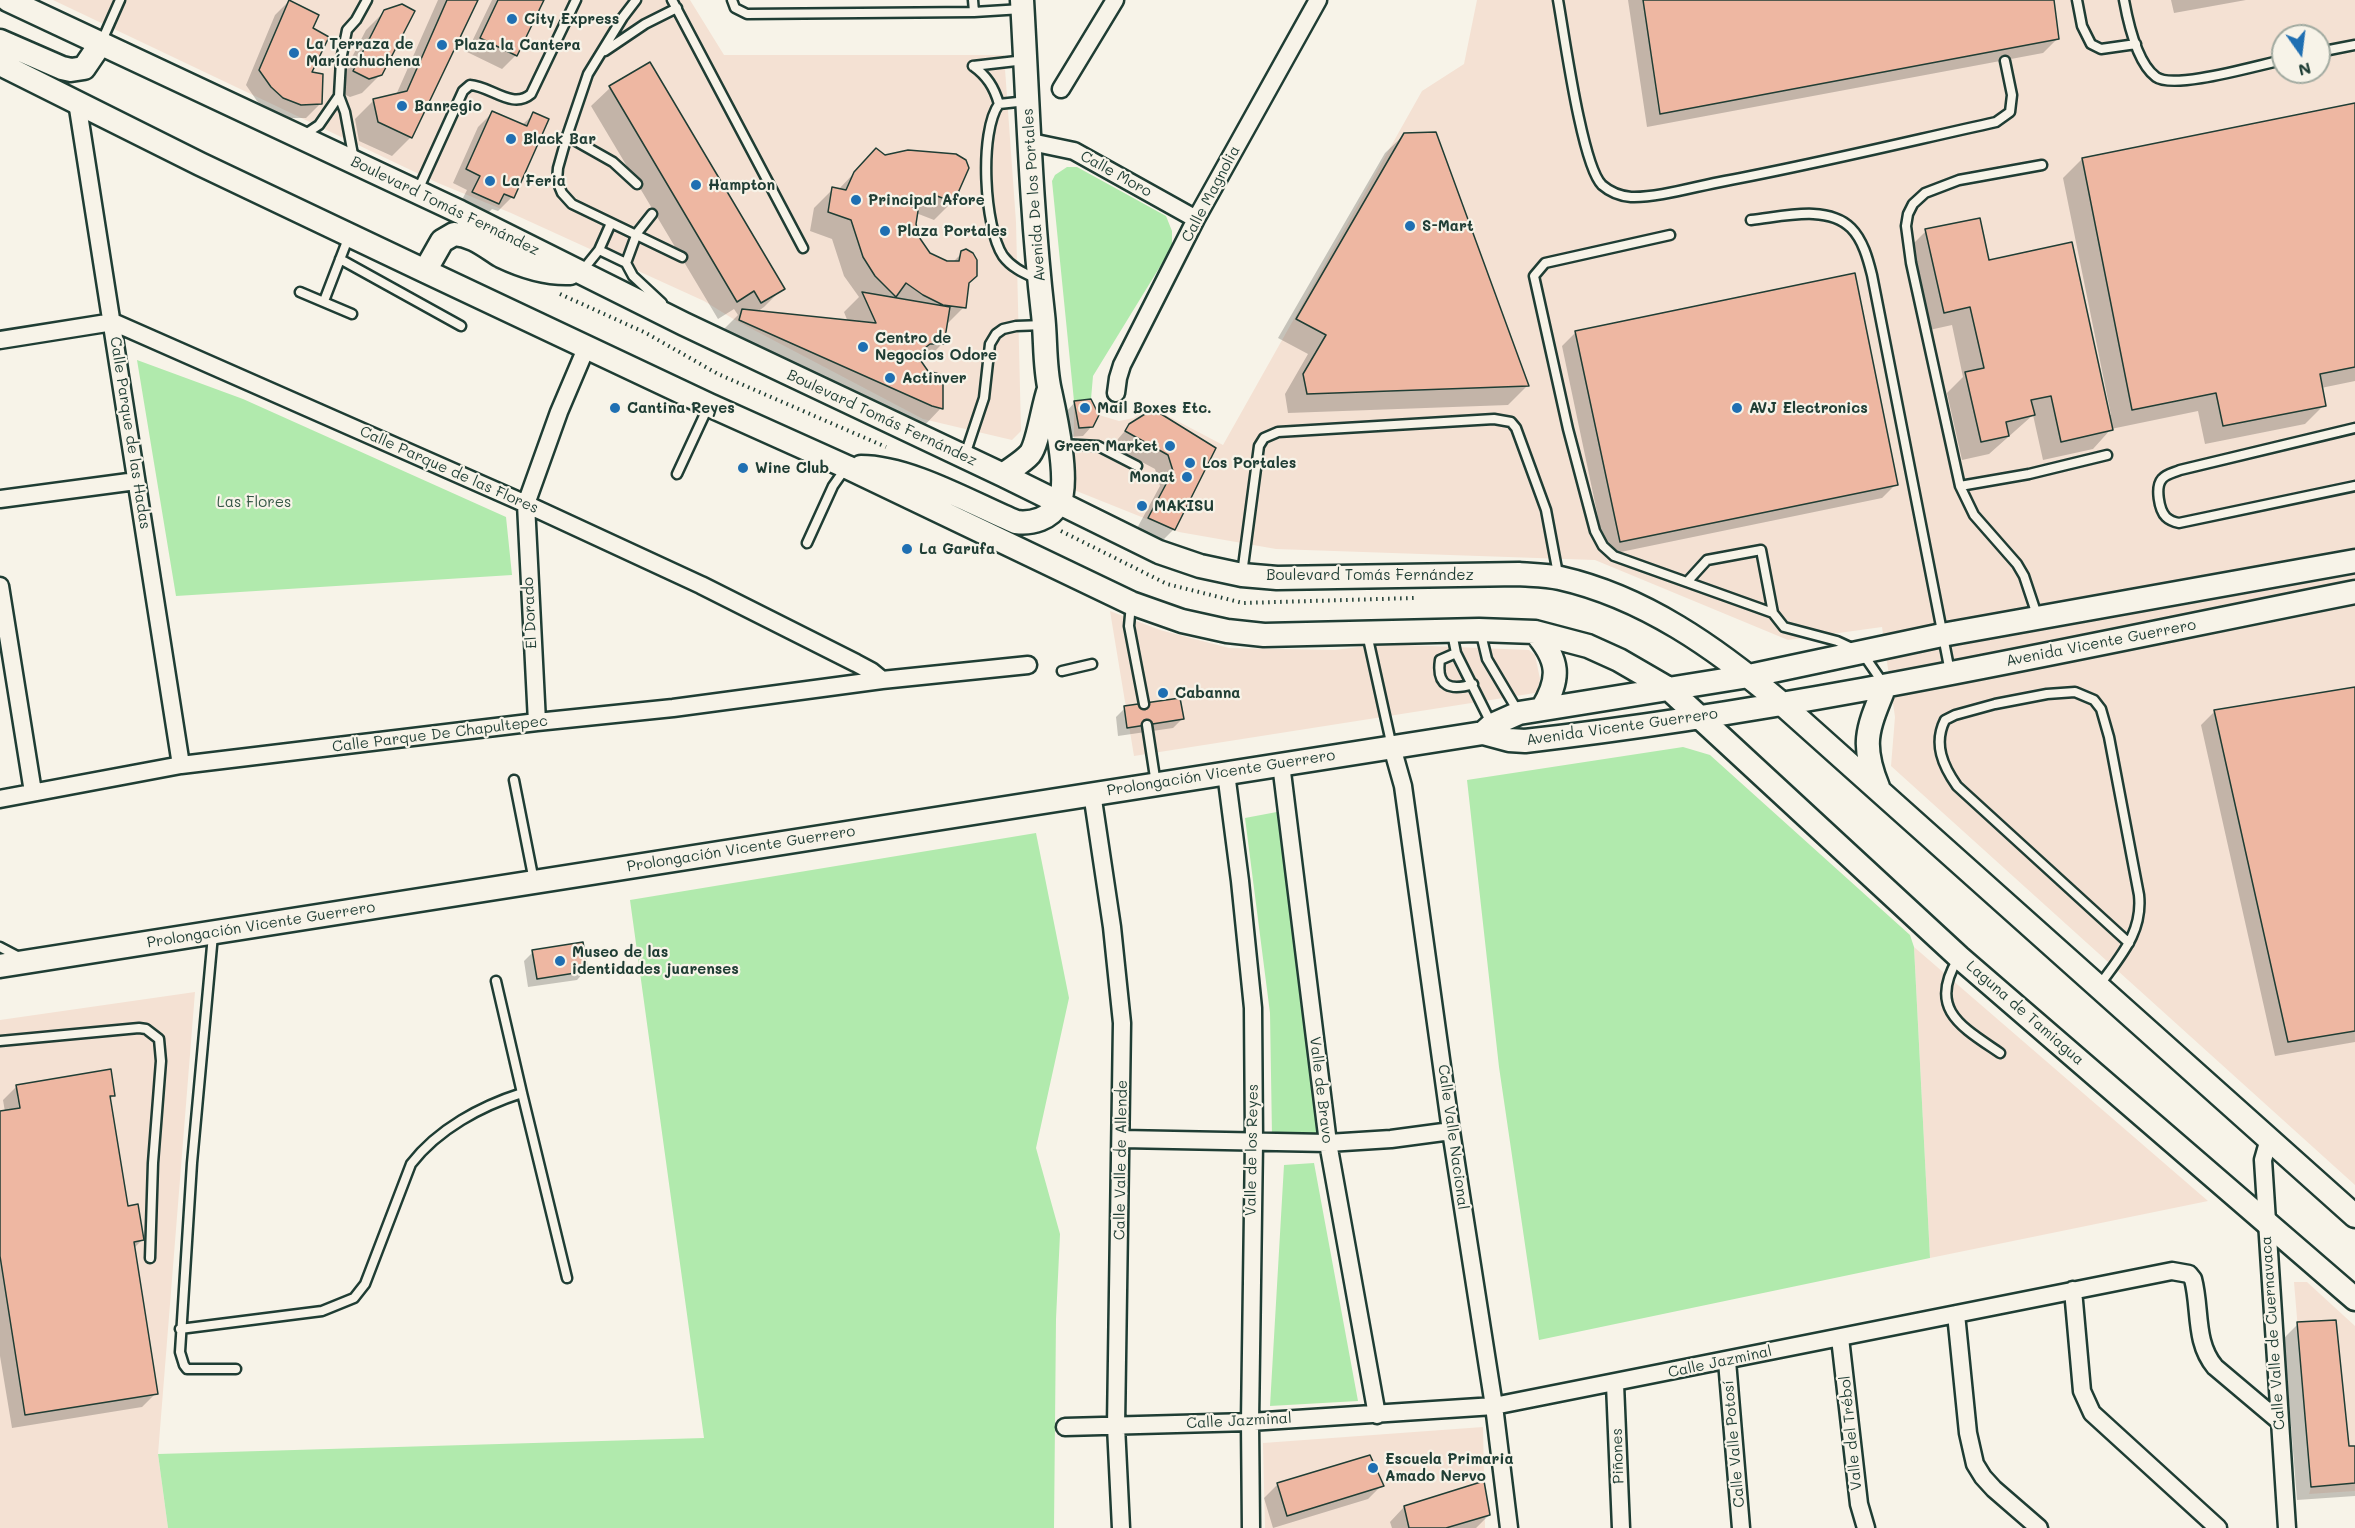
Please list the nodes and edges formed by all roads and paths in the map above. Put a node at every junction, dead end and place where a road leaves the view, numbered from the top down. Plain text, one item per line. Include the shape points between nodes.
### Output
1 (8, 0) edge
2 (120, 0) edge
3 (367, 0) edge
4 (576, 0) edge
5 (636, 0) edge
6 (732, 0) edge
7 (973, 0) edge
8 (1115, 0) edge
9 (1318, 0) edge
10 (1558, 0) edge
11 (2077, 0) edge
12 (2124, 0) edge
13 (674, 4) edge
14 (1022, 5) edge
15 (974, 12) junction
16 (0, 41) edge
17 (101, 43) junction
18 (2136, 44) junction
19 (2355, 45) edge
20 (2331, 50) edge
21 (602, 54) junction
22 (1025, 60) junction
23 (2005, 61) dead end
24 (2271, 63) edge
25 (0, 64) edge
26 (1061, 89) dead end
27 (339, 96) junction
28 (1028, 100) junction
29 (77, 102) junction
30 (999, 104) junction
31 (567, 136) junction
32 (300, 137) junction
33 (1031, 142) junction
34 (355, 164) junction
35 (2042, 165) dead end
36 (637, 184) dead end
37 (417, 194) junction
38 (652, 214) dead end
39 (1196, 219) junction
40 (1751, 220) dead end
41 (611, 222) junction
42 (637, 233) junction
43 (350, 235) junction
44 (1670, 235) dead end
45 (803, 248) dead end
46 (599, 250) junction
47 (681, 257) dead end
48 (340, 259) junction
49 (626, 263) junction
50 (425, 271) junction
51 (581, 272) junction
52 (1039, 280) junction
53 (300, 292) dead end
54 (324, 301) junction
55 (352, 314) dead end
56 (113, 322) junction
57 (684, 324) junction
58 (1044, 325) junction
59 (461, 326) dead end
60 (0, 340) edge
61 (587, 346) junction
62 (1049, 389) junction
63 (1116, 393) dead end
64 (709, 405) junction
65 (2355, 428) edge
66 (1059, 444) junction
67 (2107, 455) dead end
68 (965, 457) junction
69 (1137, 466) dead end
70 (846, 467) junction
71 (677, 474) dead end
72 (1003, 475) junction
73 (136, 481) junction
74 (1960, 486) junction
75 (2355, 486) edge
76 (0, 499) edge
77 (526, 504) junction
78 (1058, 504) junction
79 (807, 543) dead end
80 (2355, 561) edge
81 (1242, 574) junction
82 (1559, 578) junction
83 (1687, 582) junction
84 (0, 586) edge
85 (2355, 592) edge
86 (1131, 603) junction
87 (1773, 613) junction
88 (2038, 619) junction
89 (1479, 630) junction
90 (1452, 631) junction
91 (1535, 632) junction
92 (1367, 634) junction
93 (1942, 635) junction
94 (1456, 653) junction
95 (1861, 653) junction
96 (1092, 664) dead end
97 (1028, 665) dead end
98 (1062, 671) dead end
99 (1950, 673) junction
100 (1749, 676) junction
101 (882, 680) junction
102 (1473, 684) junction
103 (1885, 686) junction
104 (1669, 689) junction
105 (1781, 703) junction
106 (1144, 704) dead end
107 (1542, 709) junction
108 (1519, 713) junction
109 (1702, 718) junction
110 (537, 722) junction
111 (1147, 725) dead end
112 (1487, 729) junction
113 (1392, 747) junction
114 (1281, 764) junction
115 (181, 765) junction
116 (1226, 773) junction
117 (514, 780) dead end
118 (1156, 784) junction
119 (1879, 789) junction
120 (33, 792) junction
121 (1092, 794) junction
122 (0, 798) edge
123 (534, 882) junction
124 (213, 933) junction
125 (2129, 943) junction
126 (0, 947) edge
127 (1959, 957) junction
128 (27, 961) junction
129 (0, 966) edge
130 (496, 981) dead end
131 (2098, 986) junction
132 (0, 1041) edge
133 (2000, 1053) dead end
134 (522, 1093) junction
135 (1451, 1131) junction
136 (2269, 1138) junction
137 (1122, 1139) junction
138 (1254, 1142) junction
139 (1328, 1143) junction
140 (2355, 1216) edge
141 (2266, 1222) junction
142 (150, 1258) dead end
143 (567, 1278) dead end
144 (2073, 1290) junction
145 (2355, 1299) edge
146 (1956, 1314) junction
147 (180, 1329) junction
148 (1840, 1338) junction
149 (1727, 1361) junction
150 (236, 1369) dead end
151 (1615, 1383) junction
152 (1494, 1406) junction
153 (1377, 1415) junction
154 (2279, 1420) junction
155 (1250, 1422) junction
156 (1116, 1426) junction
157 (1065, 1427) dead end
158 (1121, 1528) edge
159 (1251, 1528) edge
160 (1509, 1528) edge
161 (1621, 1528) edge
162 (1741, 1528) edge
163 (1866, 1528) edge
164 (2039, 1528) edge
165 (2218, 1528) edge
166 (2287, 1528) edge

1 - 17 main road, Boulevard Tomás Fernández
2 - 17 lane
3 - 27 lane via 347,30
4 - 37 lane via 531,94 524,100 516,101 479,85 470,85 463,91
5 - 21 lane
6 - 15 lane via 735,8 747,14
7 - 15 lane
8 - 26 street
9 - 39 street, Calle Magnolia
10 - 23 lane via 1593,169 1600,183 1620,195 1643,196 1751,176 1996,122 2010,112 2012,95
11 - 18 lane via 2082,26 2091,44 2101,49
12 - 18 lane
13 - 21 lane
13 - 45 lane
14 - 15 lane
14 - 22 main road, Avenida De los Portales
16 - 17 main road via 71,70 84,68
17 - 32 main road, Boulevard Tomás Fernández
18 - 24 lane via 2145,65 2156,77 2168,82
19 - 20 lane
21 - 31 lane via 588,74
22 - 28 main road, Avenida De los Portales
22 - 30 lane via 973,66 985,75
25 - 29 main road
27 - 32 lane via 319,125
27 - 34 lane
28 - 30 lane
28 - 33 main road, Avenida De los Portales
29 - 43 main road
29 - 56 street, Calle Parque de las Hadas
30 - 52 lane via 989,128 987,194 994,236 1016,270
31 - 36 lane via 613,162
31 - 41 lane via 558,168 562,193 573,204
32 - 34 main road, Boulevard Tomás Fernández
33 - 39 street, Calle Moro via 1074,151
33 - 52 main road, Avenida De los Portales
34 - 37 main road, Boulevard Tomás Fernández
35 - 74 lane via 1959,180 1925,193 1908,214 1911,263
37 - 51 main road, Boulevard Tomás Fernández
38 - 42 lane
39 - 63 street, Calle Magnolia via 1122,366
40 - 93 lane via 1822,215 1851,228 1862,243 1872,275
41 - 42 lane
41 - 46 lane
42 - 47 lane
42 - 49 lane
43 - 48 lane
43 - 50 main road
44 - 83 lane via 1545,263 1534,276 1595,531 1614,556
46 - 49 lane
46 - 51 lane
48 - 54 lane
48 - 59 lane
49 - 57 lane via 638,281
50 - 51 main road via 442,241 454,234 474,239 502,256 540,270
50 - 61 main road
51 - 57 main road, Boulevard Tomás Fernández
52 - 58 main road, Avenida De los Portales
53 - 54 lane
54 - 55 lane
56 - 60 street
56 - 73 street, Calle Parque de las Hadas
56 - 77 street, Calle Parque de las Flores
57 - 68 main road, Boulevard Tomás Fernández
58 - 62 main road, Avenida De los Portales
58 - 68 lane via 1003,329 990,344 984,398
61 - 64 main road
61 - 77 street
62 - 66 main road, Avenida De los Portales
62 - 72 main road, Avenida De los Portales via 1035,446
64 - 70 main road
64 - 71 lane
65 - 75 lane via 2180,470 2166,475 2159,488 2163,514 2179,523 2188,523
66 - 69 lane via 1098,446
66 - 78 main road, Avenida De los Portales via 1062,488
67 - 74 lane
68 - 72 main road, Boulevard Tomás Fernández
70 - 78 main road via 904,473 1016,522 1036,521
70 - 79 lane
70 - 86 main road
72 - 78 main road, Boulevard Tomás Fernández
73 - 76 street
73 - 115 street, Calle Parque de las Hadas
74 - 88 lane via 1974,515 2017,564
77 - 101 street, Calle Parque de las Flores via 712,591 856,663
77 - 110 street, El Dorado
78 - 81 main road, Boulevard Tomás Fernández via 1159,552 1200,566
80 - 88 main road, Avenida Vicente Guerrero
81 - 82 main road, Boulevard Tomás Fernández via 1277,578 1519,574
81 - 82 lane via 1254,470 1264,438 1278,432 1494,419 1511,422 1516,428 1546,510
82 - 100 main road, Boulevard Tomás Fernández via 1653,612 1693,635
83 - 87 lane
83 - 87 lane via 1707,560 1761,550
84 - 120 street
85 - 99 main road, Avenida Vicente Guerrero
86 - 92 main road via 1227,631 1264,635
86 - 106 lane via 1129,626
87 - 95 lane via 1784,627 1837,641
88 - 93 main road, Avenida Vicente Guerrero
89 - 90 main road
89 - 91 main road
89 - 108 lane via 1487,660
90 - 92 main road
90 - 94 lane
91 - 104 main road via 1588,646
91 - 107 main road via 1549,651 1556,671 1550,696
92 - 113 lane
93 - 95 main road, Avenida Vicente Guerrero
93 - 99 lane
94 - 102 lane
94 - 102 lane via 1440,660 1442,680 1458,689
95 - 100 main road, Avenida Vicente Guerrero
95 - 103 lane
96 - 98 lane
97 - 101 street, Calle Parque De Chapultepec
99 - 103 main road, Avenida Vicente Guerrero
100 - 104 main road, Avenida Vicente Guerrero
100 - 105 main road, Boulevard Tomás Fernández
101 - 110 street, Calle Parque De Chapultepec
102 - 112 lane
103 - 105 main road, Avenida Vicente Guerrero
103 - 119 main road via 1870,721 1867,745
104 - 107 main road, Avenida Vicente Guerrero
104 - 109 main road
105 - 109 main road, Avenida Vicente Guerrero
105 - 119 main road
107 - 108 main road, Avenida Vicente Guerrero
108 - 112 main road, Avenida Vicente Guerrero
109 - 112 main road, Avenida Vicente Guerrero via 1525,741 1509,740
109 - 127 main road, Laguna de Tamiagua
110 - 115 street, Calle Parque De Chapultepec
111 - 118 lane
112 - 113 main road, Prolongación Vicente Guerrero
113 - 114 main road, Prolongación Vicente Guerrero
113 - 135 street, Calle Valle Nacional via 1403,786
114 - 116 main road, Prolongación Vicente Guerrero
114 - 139 street, Valle de Bravo
115 - 120 street, Calle Parque De Chapultepec
116 - 118 main road, Prolongación Vicente Guerrero
116 - 138 street, Valle de los Reyes via 1252,1008
117 - 123 lane
118 - 121 main road, Prolongación Vicente Guerrero
119 - 131 main road
120 - 122 street, Calle Parque De Chapultepec
121 - 123 main road, Prolongación Vicente Guerrero
121 - 137 street, Calle Valle de Allende via 1119,978
123 - 124 main road, Prolongación Vicente Guerrero
124 - 128 main road, Prolongación Vicente Guerrero
124 - 147 lane
125 - 125 lane via 2139,922 2139,895 2109,737 2101,709 2094,700 2075,692 2047,694 1995,704 1945,720 1940,757 1957,786
125 - 131 lane
126 - 128 lane
127 - 133 lane via 1946,985 1948,1008 1956,1022
127 - 141 main road, Laguna de Tamiagua
128 - 129 main road, Prolongación Vicente Guerrero
130 - 134 lane
131 - 136 main road
132 - 142 lane via 139,1028 159,1039
134 - 143 lane
134 - 147 lane via 479,1111 421,1151 411,1164 365,1284 354,1298 322,1311
135 - 139 street
135 - 152 street, Calle Valle Nacional
136 - 140 main road
136 - 141 street, Calle Valle de Cuernavaca via 2263,1160
137 - 138 street
137 - 156 street, Calle Valle de Allende
138 - 139 street
138 - 155 street, Valle de los Reyes
139 - 153 street, Valle de Bravo
141 - 145 main road, Laguna de Tamiagua
141 - 154 street, Calle Valle de Cuernavaca
144 - 146 street, Calle Jazminal
144 - 154 street, Calle Jazminal via 2172,1272 2189,1274 2196,1290 2207,1358
144 - 165 street via 2082,1391 2092,1413
146 - 148 street, Calle Jazminal
146 - 164 street via 1968,1433 1975,1464 1994,1489
147 - 150 lane via 180,1352 187,1369
148 - 149 street, Calle Jazminal
148 - 163 street, Valle del Trébol via 1858,1504
149 - 151 street, Calle Jazminal
149 - 162 street, Calle Valle Potosí
151 - 152 street, Calle Jazminal
151 - 161 street, Piñones
152 - 153 street, Calle Jazminal
152 - 160 street, Calle Valle Nacional
153 - 155 street, Calle Jazminal
154 - 166 street, Calle Valle de Cuernavaca
155 - 156 street, Calle Jazminal
155 - 159 street, Valle de los Reyes
156 - 157 street, Calle Jazminal
156 - 158 street, Calle Valle de Allende

